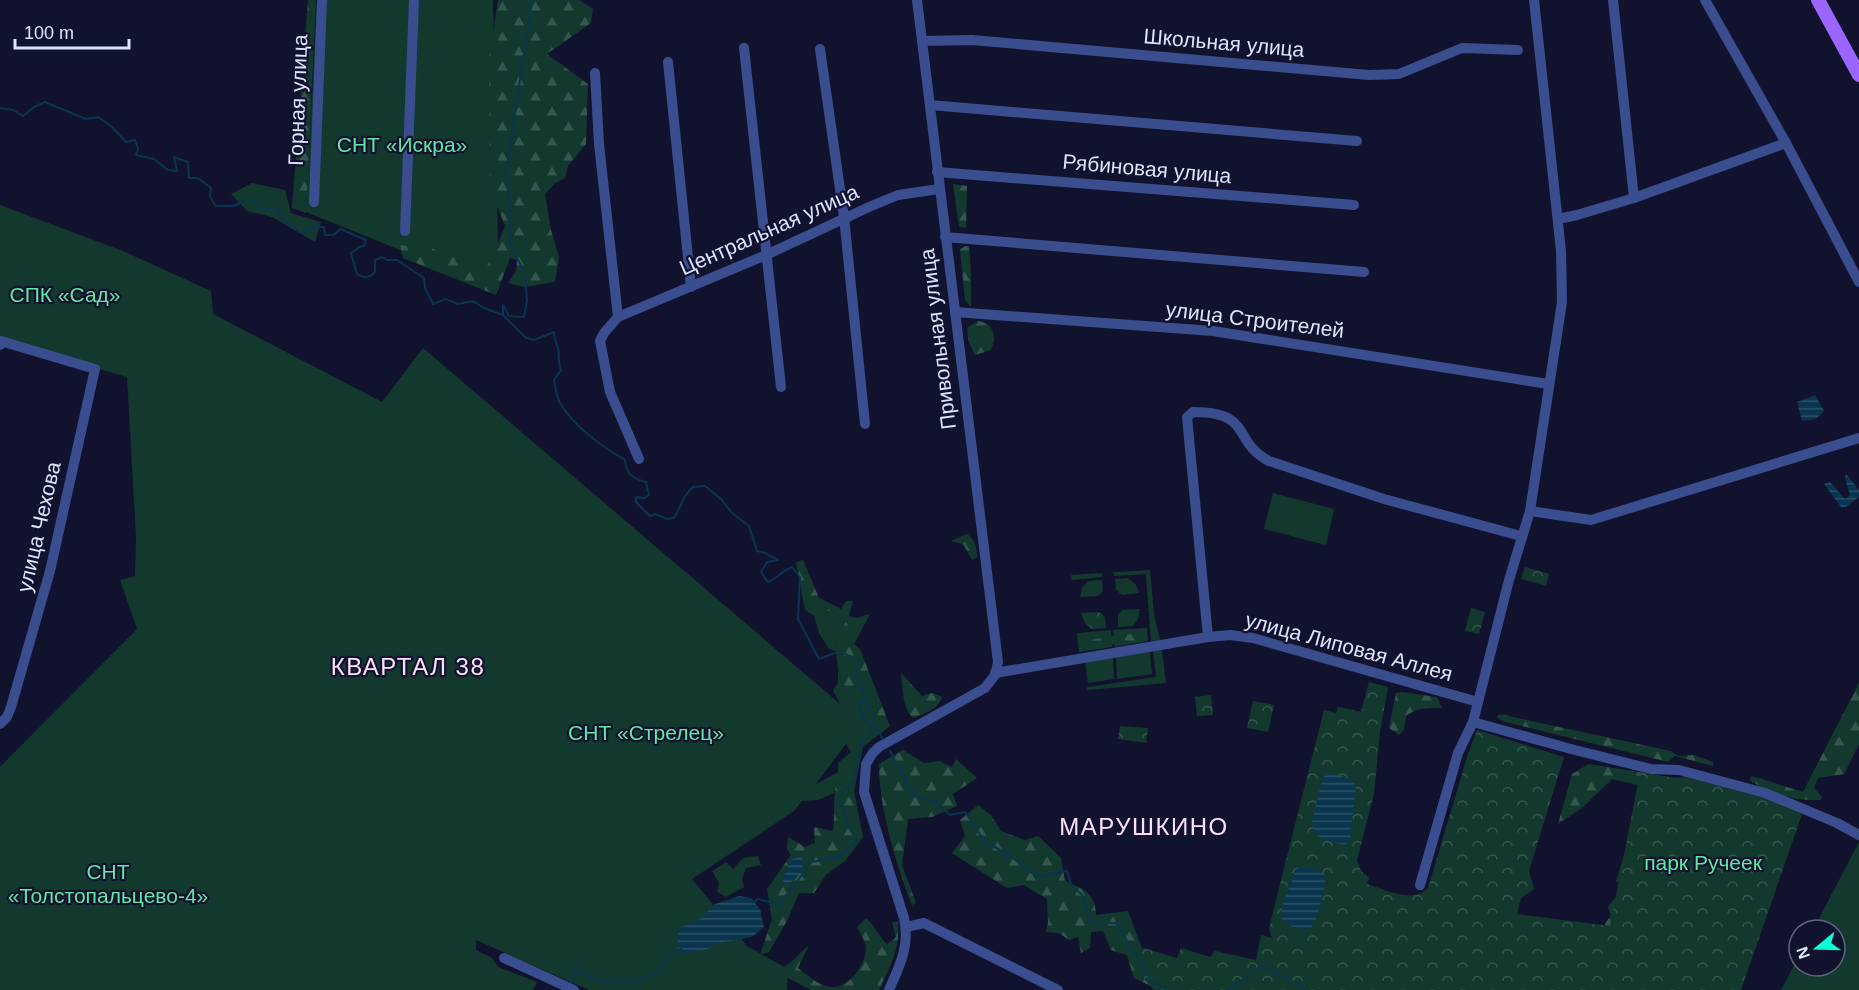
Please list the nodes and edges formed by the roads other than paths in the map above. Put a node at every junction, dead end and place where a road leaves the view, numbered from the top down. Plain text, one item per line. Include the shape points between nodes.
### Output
1 (322, 0) edge
2 (414, 0) edge
3 (917, 0) edge
4 (1534, 0) edge
5 (1613, 0) edge
6 (1705, 0) edge
7 (1818, 0) edge
8 (922, 41) junction
9 (744, 48) dead end
10 (820, 49) dead end
11 (1518, 50) dead end
12 (668, 62) dead end
13 (595, 73) dead end
14 (1859, 75) edge
15 (930, 105) junction
16 (1357, 141) dead end
17 (1786, 143) junction
18 (937, 172) junction
19 (939, 189) junction
20 (1634, 198) junction
21 (314, 202) dead end
22 (1354, 205) dead end
23 (844, 217) junction
24 (1558, 219) junction
25 (405, 231) dead end
26 (945, 237) junction
27 (766, 255) junction
28 (1364, 272) dead end
29 (1859, 282) edge
30 (690, 287) junction
31 (955, 312) junction
32 (618, 317) junction
33 (1, 343) edge
34 (1548, 384) junction
35 (781, 387) dead end
36 (865, 424) dead end
37 (1859, 438) edge
38 (639, 459) dead end
39 (1530, 511) junction
40 (1521, 536) junction
41 (1208, 637) junction
42 (995, 673) junction
43 (1478, 702) junction
44 (1473, 722) junction
45 (0, 724) edge
46 (1859, 835) edge
47 (1420, 885) dead end
48 (906, 927) junction
49 (504, 958) dead end
50 (573, 990) edge
51 (889, 990) edge
52 (1058, 990) edge

1 - 21 street, Горная улица
2 - 25 street
3 - 8 street, Привольная улица
4 - 24 street
5 - 20 street
6 - 17 street
7 - 14 main road
8 - 11 street, Школьная улица via 972,40 1369,75 1399,74 1462,48
8 - 15 street, Привольная улица
9 - 27 street
10 - 23 street
12 - 30 street
13 - 32 street
15 - 16 street
15 - 18 street, Привольная улица
17 - 20 street
17 - 29 street
18 - 19 street, Привольная улица
18 - 22 street, Рябиновая улица
19 - 23 street, Центральная улица via 898,195
19 - 26 street, Привольная улица
20 - 24 street
23 - 27 street, Центральная улица
23 - 36 street
24 - 34 street via 1562,302
26 - 28 street
26 - 31 street, Привольная улица
27 - 30 street, Центральная улица
27 - 35 street
30 - 32 street, Центральная улица
31 - 34 street, улица Строителей via 1212,331
31 - 42 street, Привольная улица via 998,662
32 - 38 street via 600,341 610,392
33 - 45 street, улица Чехова via 95,369 50,571 11,707
34 - 39 street
37 - 39 street via 1591,520
39 - 40 street
40 - 41 street via 1384,499 1269,461 1253,450 1232,420 1220,414 1192,412 1187,417
40 - 43 street
41 - 42 street, улица Липовая Аллея
41 - 43 street, улица Липовая Аллея via 1253,638
42 - 48 street via 978,693 879,747 865,770 864,792
43 - 44 street
44 - 46 street via 1651,769 1679,770 1765,793
44 - 47 street via 1458,753
48 - 51 street via 905,954
48 - 52 street via 924,923
49 - 50 street

